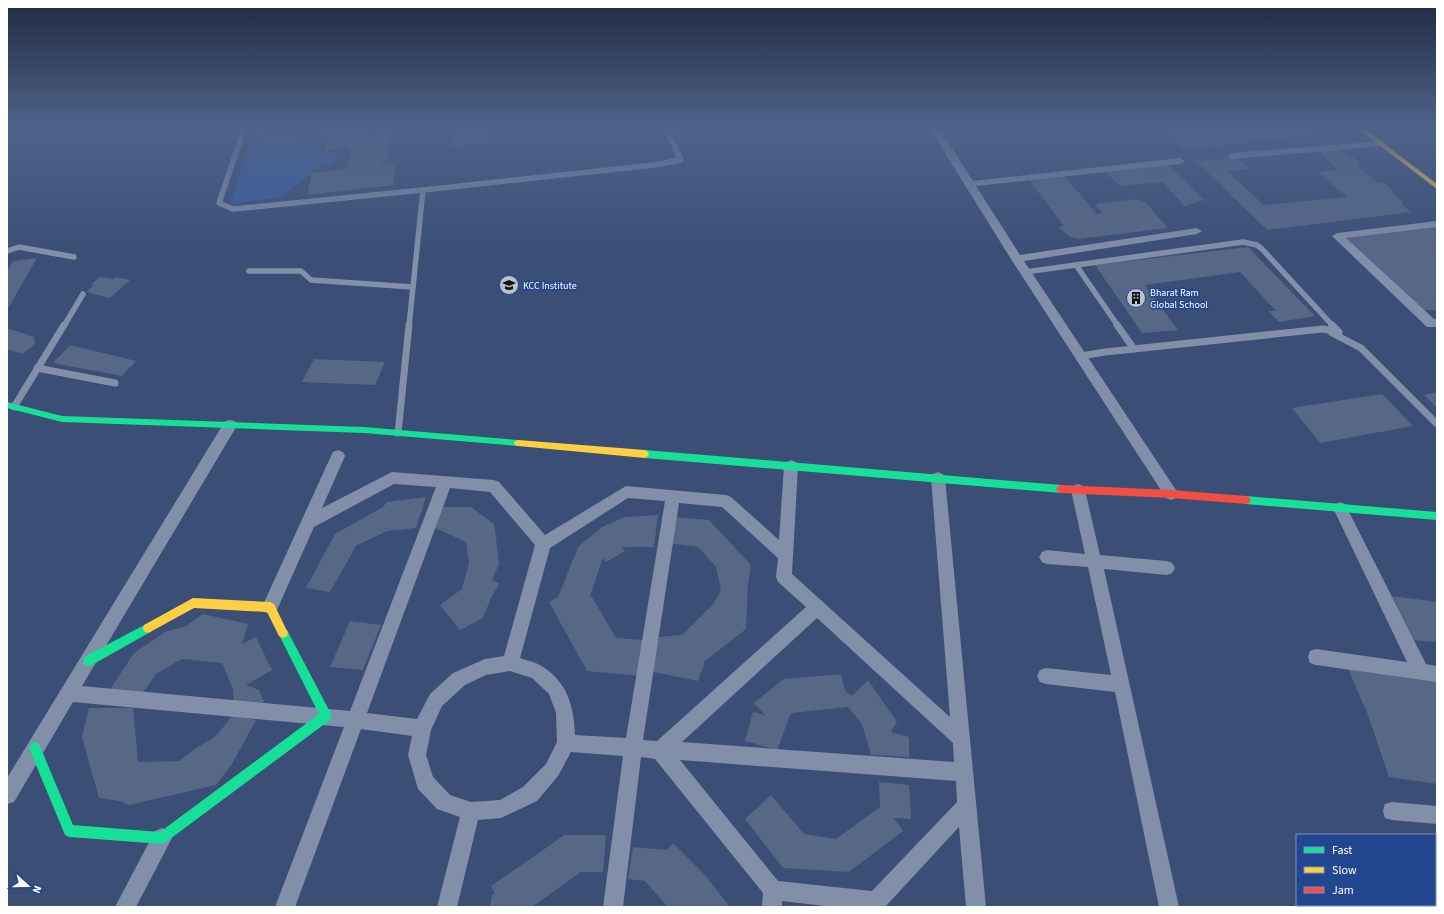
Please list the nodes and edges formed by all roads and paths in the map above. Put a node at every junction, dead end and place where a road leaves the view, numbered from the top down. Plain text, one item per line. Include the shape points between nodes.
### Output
1 (231, 169) edge
2 (620, 169) edge
3 (960, 169) edge
4 (1110, 169) edge
5 (1413, 169) edge
6 (970, 184) junction
7 (1437, 187) edge
8 (423, 190) junction
9 (1437, 224) edge
10 (1196, 231) dead end
11 (7, 251) edge
12 (74, 257) dead end
13 (1017, 259) junction
14 (1076, 265) junction
15 (249, 272) dead end
16 (1026, 272) junction
17 (413, 287) junction
18 (83, 294) dead end
19 (1437, 323) edge
20 (1323, 328) junction
21 (1134, 349) junction
22 (1081, 356) junction
23 (38, 368) junction
24 (115, 383) dead end
25 (10, 406) edge
26 (1437, 424) edge
27 (230, 425) junction
28 (398, 433) junction
29 (338, 456) dead end
30 (791, 466) junction
31 (938, 478) junction
32 (445, 482) junction
33 (1078, 490) junction
34 (1171, 494) junction
35 (673, 496) junction
36 (1340, 508) junction
37 (1437, 516) edge
38 (309, 522) junction
39 (543, 544) junction
40 (785, 555) junction
41 (1047, 557) dead end
42 (1094, 562) junction
43 (1166, 568) dead end
44 (817, 607) junction
45 (270, 608) junction
46 (1316, 657) dead end
47 (88, 661) junction
48 (510, 663) junction
49 (1429, 673) edge
50 (1046, 676) dead end
51 (1122, 684) junction
52 (69, 693) junction
53 (326, 716) junction
54 (354, 720) junction
55 (422, 729) junction
56 (961, 739) junction
57 (566, 743) junction
58 (35, 748) junction
59 (633, 748) junction
60 (660, 750) junction
61 (964, 772) junction
62 (7, 795) edge
63 (967, 805) junction
64 (1392, 811) dead end
65 (470, 812) junction
66 (1437, 815) edge
67 (162, 838) junction
68 (773, 898) edge
69 (125, 907) edge
70 (285, 907) edge
71 (447, 907) edge
72 (613, 907) edge
73 (976, 907) edge
74 (1169, 907) edge

1 - 8 lane via 219,203 233,209
2 - 8 lane
3 - 6 street
4 - 6 street
5 - 7 street
6 - 13 street
8 - 17 lane
9 - 19 street via 1337,236 1431,324
10 - 13 street
11 - 12 lane via 19,247
13 - 16 street
14 - 16 lane
14 - 20 lane via 1250,243 1262,249 1339,332
14 - 21 lane
15 - 17 lane via 301,271 311,280
16 - 22 street
17 - 28 lane
18 - 23 lane
20 - 21 lane
20 - 26 lane via 1361,348
21 - 22 lane
22 - 34 street
23 - 24 lane
23 - 25 lane
25 - 27 street via 62,419
27 - 28 street
27 - 47 street
28 - 30 street
29 - 38 street
30 - 31 street
30 - 40 street
31 - 33 street
31 - 56 street
32 - 38 street via 392,478
32 - 39 street via 494,486
32 - 54 street
33 - 34 street
33 - 42 street
34 - 36 street
35 - 39 street via 626,492
35 - 40 street via 726,501
35 - 59 street
36 - 37 street
36 - 49 street
38 - 45 street
39 - 48 street
40 - 44 street via 784,577
41 - 42 street
42 - 43 street
42 - 51 street
44 - 56 street
44 - 60 street
45 - 47 street via 194,603
45 - 53 street
46 - 49 street
47 - 52 street
48 - 55 street via 485,667 459,679 436,700
48 - 57 street via 537,672 556,689 565,713
50 - 51 street
51 - 74 street
52 - 53 street
52 - 58 street
53 - 54 street
53 - 67 street
54 - 55 street
54 - 70 street
55 - 65 street via 418,755 425,782 444,802
56 - 61 street
57 - 59 street
57 - 65 street via 552,770 530,794 501,808
58 - 62 street
58 - 67 street via 69,831
59 - 60 street
59 - 72 street
60 - 61 street
60 - 68 street
61 - 63 street
63 - 68 street via 876,902
63 - 73 street
64 - 66 street
65 - 71 street
67 - 69 street

